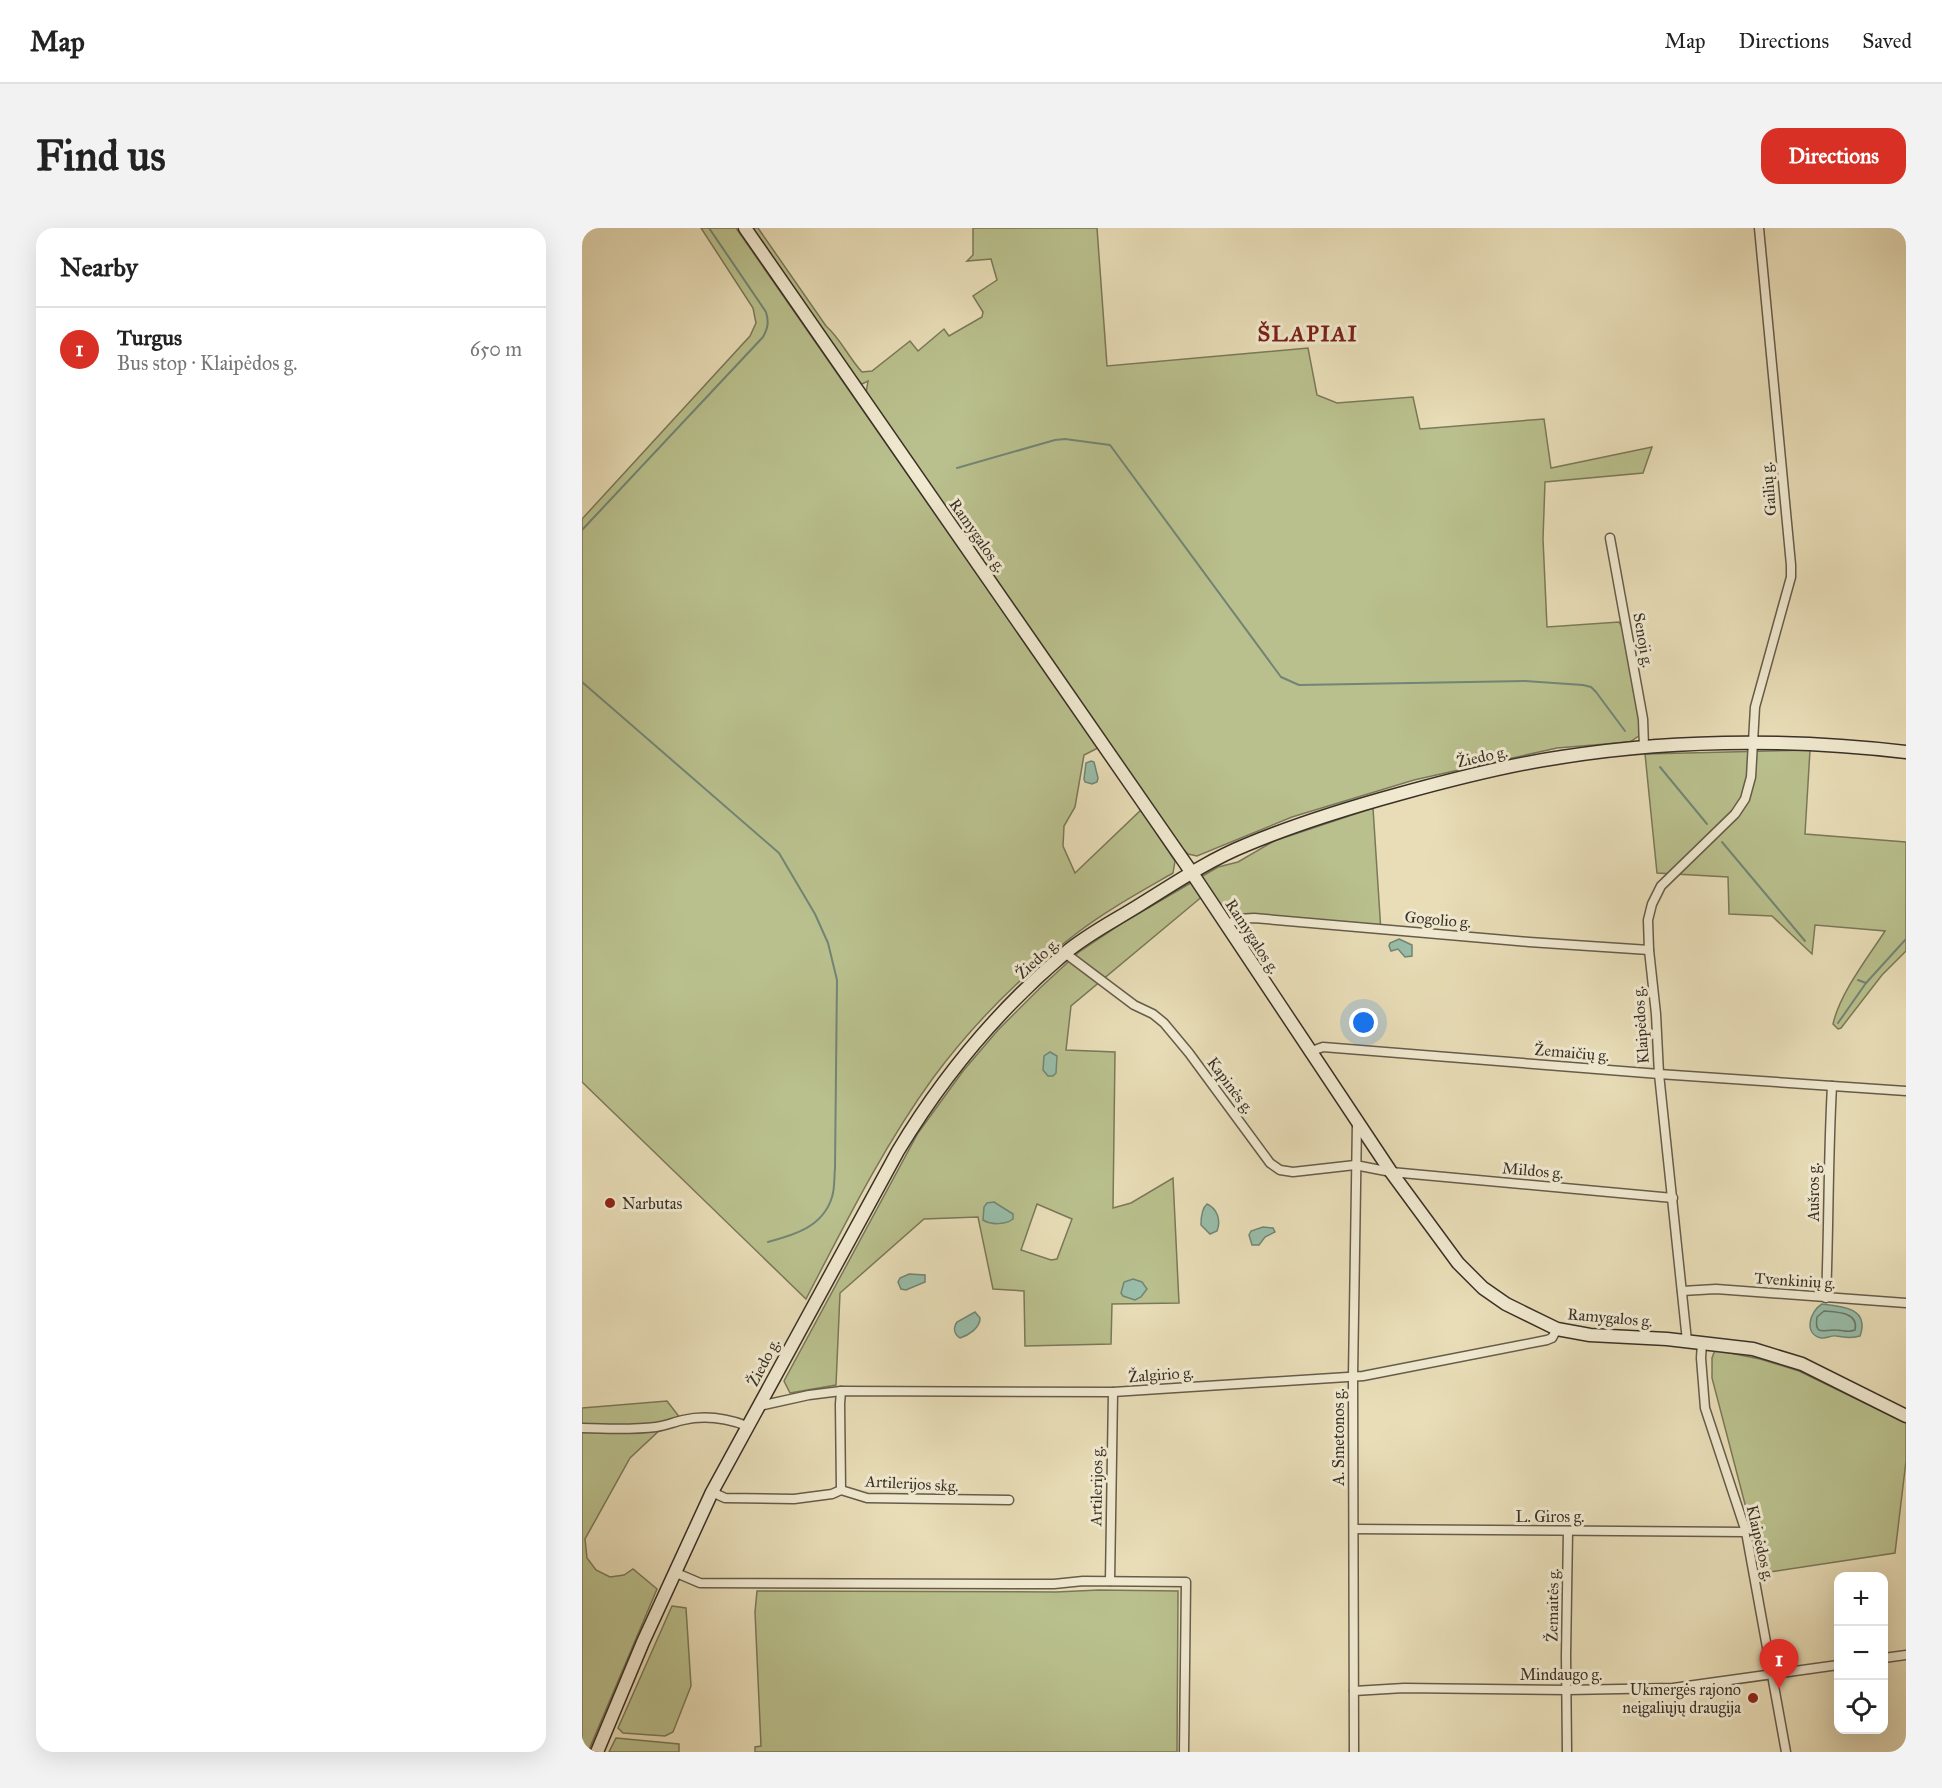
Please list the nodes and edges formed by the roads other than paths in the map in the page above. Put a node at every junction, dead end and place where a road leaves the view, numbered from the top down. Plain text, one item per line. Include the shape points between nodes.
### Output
1 (745, 228) edge
2 (1759, 228) edge
3 (1610, 538) dead end
4 (1753, 743) junction
5 (1644, 747) junction
6 (1906, 752) edge
7 (1192, 873) junction
8 (1226, 925) junction
9 (1649, 950) junction
10 (1065, 953) junction
11 (1310, 1052) junction
12 (1659, 1074) junction
13 (1832, 1086) junction
14 (1906, 1091) edge
15 (1357, 1122) junction
16 (1355, 1165) junction
17 (1391, 1172) junction
18 (1673, 1198) junction
19 (1682, 1291) junction
20 (1826, 1298) junction
21 (1906, 1303) edge
22 (1557, 1329) junction
23 (1687, 1341) junction
24 (1702, 1343) junction
25 (1353, 1377) junction
26 (841, 1391) junction
27 (1113, 1392) junction
28 (759, 1406) junction
29 (1906, 1416) edge
30 (747, 1426) junction
31 (582, 1428) edge
32 (842, 1490) junction
33 (711, 1492) junction
34 (1009, 1500) dead end
35 (1354, 1529) junction
36 (1568, 1531) junction
37 (1746, 1532) junction
38 (674, 1572) junction
39 (1110, 1581) junction
40 (1906, 1655) edge
41 (1888, 1657) edge
42 (1834, 1666) edge
43 (1771, 1675) junction
44 (1354, 1690) junction
45 (1567, 1690) junction
46 (597, 1752) edge
47 (1185, 1752) edge
48 (1354, 1752) edge
49 (1567, 1752) edge
50 (1786, 1752) edge

1 - 7 street, Ramygalos g.
2 - 4 street, Gailių g. via 1791,565 1789,588 1755,707
3 - 5 street, Senoji g. via 1643,719
4 - 5 street, Žiedo g.
4 - 6 street, Žiedo g.
4 - 9 street, Klaipėdos g. via 1745,799 1656,894 1648,920
5 - 7 street, Žiedo g. via 1528,763 1372,801 1244,845
7 - 8 street, Ramygalos g.
7 - 10 street, Žiedo g.
8 - 9 street, Gogolio g. via 1254,918
8 - 11 street, Ramygalos g.
9 - 12 street, Klaipėdos g.
10 - 16 street, Kapinės g. via 1164,1023 1275,1167 1293,1172
10 - 28 street, Žiedo g. via 1011,1003 963,1056 931,1100 883,1176
11 - 12 street, Žemaičių g. via 1323,1047
11 - 15 street, Ramygalos g.
12 - 13 street, Žemaičių g.
12 - 18 street, Klaipėdos g.
13 - 14 street, Žemaičių g.
13 - 20 street, Aušros g.
15 - 16 street, A. Smetonos g.
15 - 17 street, Ramygalos g.
16 - 17 street, Kapinės g.
16 - 25 street, A. Smetonos g.
17 - 18 street, Mildos g.
17 - 22 street, Ramygalos g. via 1450,1254 1483,1288
18 - 19 street, Klaipėdos g.
19 - 20 street, Tvenkinių g. via 1716,1289
19 - 23 street, Klaipėdos g.
20 - 21 street, Tvenkinių g.
22 - 23 street, Ramygalos g.
22 - 25 street, Žalgirio g. via 1547,1340
23 - 24 street, Ramygalos g.
24 - 29 street, Ramygalos g. via 1754,1349 1802,1364
24 - 37 street, Klaipėdos g. via 1705,1408
25 - 27 street, Žalgirio g.
25 - 35 street, A. Smetonos g.
26 - 27 street, Žalgirio g.
26 - 28 street, Žalgirio g.
26 - 32 street, Artilerijos skg.
27 - 39 street, Artilerijos g.
28 - 30 street, Žiedo g.
30 - 31 street via 722,1418 698,1418 658,1427
30 - 33 street, Žiedo g.
32 - 33 street via 794,1499 725,1498
32 - 34 street, Artilerijos skg. via 867,1498
33 - 38 street, Žiedo g.
35 - 36 street, L. Giros g.
35 - 44 street, A. Smetonos g.
36 - 37 street, L. Giros g.
36 - 45 street, Žemaitės g.
37 - 43 street, Klaipėdos g.
38 - 39 street via 700,1583
38 - 46 street, Žiedo g.
39 - 47 street via 1186,1582
40 - 41 street
42 - 43 street, Mindaugo g.
43 - 45 street, Mindaugo g. via 1673,1688
43 - 50 street, Klaipėdos g.
44 - 45 street, Mindaugo g.
44 - 48 street, A. Smetonos g.
45 - 49 street, Žemaitės g.

